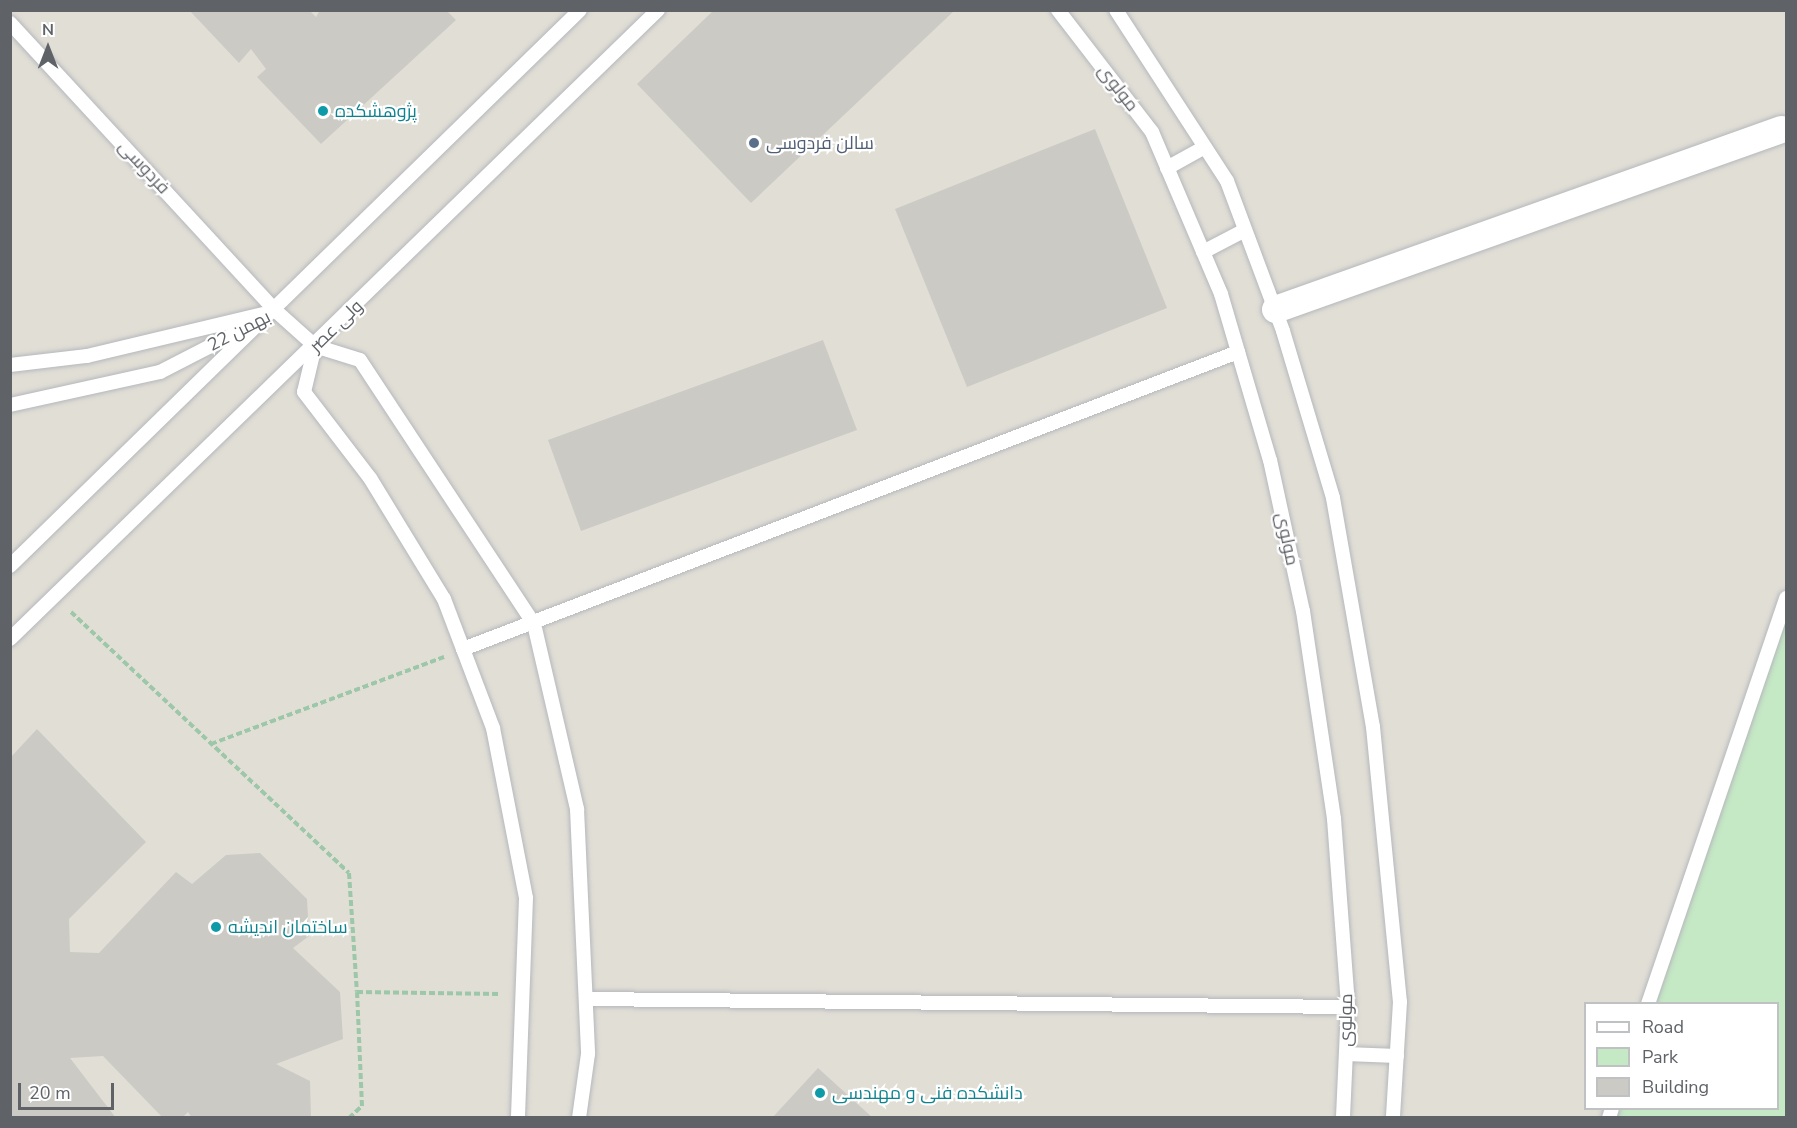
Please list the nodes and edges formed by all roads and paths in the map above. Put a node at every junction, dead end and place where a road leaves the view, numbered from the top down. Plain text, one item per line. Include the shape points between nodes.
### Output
1 (580, 10) edge
2 (658, 10) edge
3 (1058, 10) edge
4 (1116, 10) edge
5 (10, 23) edge
6 (1782, 129) dead end
7 (1205, 147) junction
8 (1167, 168) junction
9 (1245, 230) junction
10 (1203, 252) junction
11 (1275, 309) junction
12 (277, 312) junction
13 (315, 346) junction
14 (1238, 352) junction
15 (10, 365) edge
16 (10, 405) edge
17 (10, 566) edge
18 (54, 597) junction
19 (1786, 598) edge
20 (534, 624) junction
21 (10, 639) edge
22 (463, 649) junction
23 (211, 744) junction
24 (357, 992) junction
25 (523, 994) junction
26 (586, 999) junction
27 (1649, 1002) edge
28 (1348, 1007) junction
29 (1346, 1054) junction
30 (1397, 1056) junction
31 (349, 1118) edge
32 (518, 1118) edge
33 (579, 1118) edge
34 (1342, 1118) edge
35 (1393, 1118) edge

1 - 12 lane
2 - 13 lane, ولی عصر
3 - 8 lane, مولوی via 1152,132
4 - 7 lane
5 - 12 lane, فردوسی
6 - 11 street
7 - 8 lane
7 - 9 lane via 1227,181
8 - 10 lane, مولوی
9 - 10 lane
9 - 11 lane
10 - 14 lane, مولوی
11 - 30 lane via 1333,498 1373,727 1400,1002
12 - 13 lane, فردوسی
12 - 15 lane, 22 بهمن via 180,330 87,356
12 - 16 lane, 22 بهمن via 160,372
12 - 17 lane
13 - 18 lane, ولی عصر
13 - 20 lane via 360,360
13 - 22 lane via 304,392 370,478 444,599
14 - 20 lane
14 - 28 lane, مولوی via 1270,460 1303,612 1334,819
18 - 21 lane, ولی عصر
18 - 23 path
19 - 27 lane
20 - 22 lane
20 - 26 lane via 577,809
22 - 23 path
22 - 25 lane via 493,728 526,898
23 - 24 path via 349,873
24 - 25 path
24 - 31 path via 362,1106
25 - 32 lane
26 - 28 lane
26 - 33 lane via 588,1054
28 - 29 lane, مولوی
29 - 30 lane
29 - 34 lane, مولوی
30 - 35 lane

